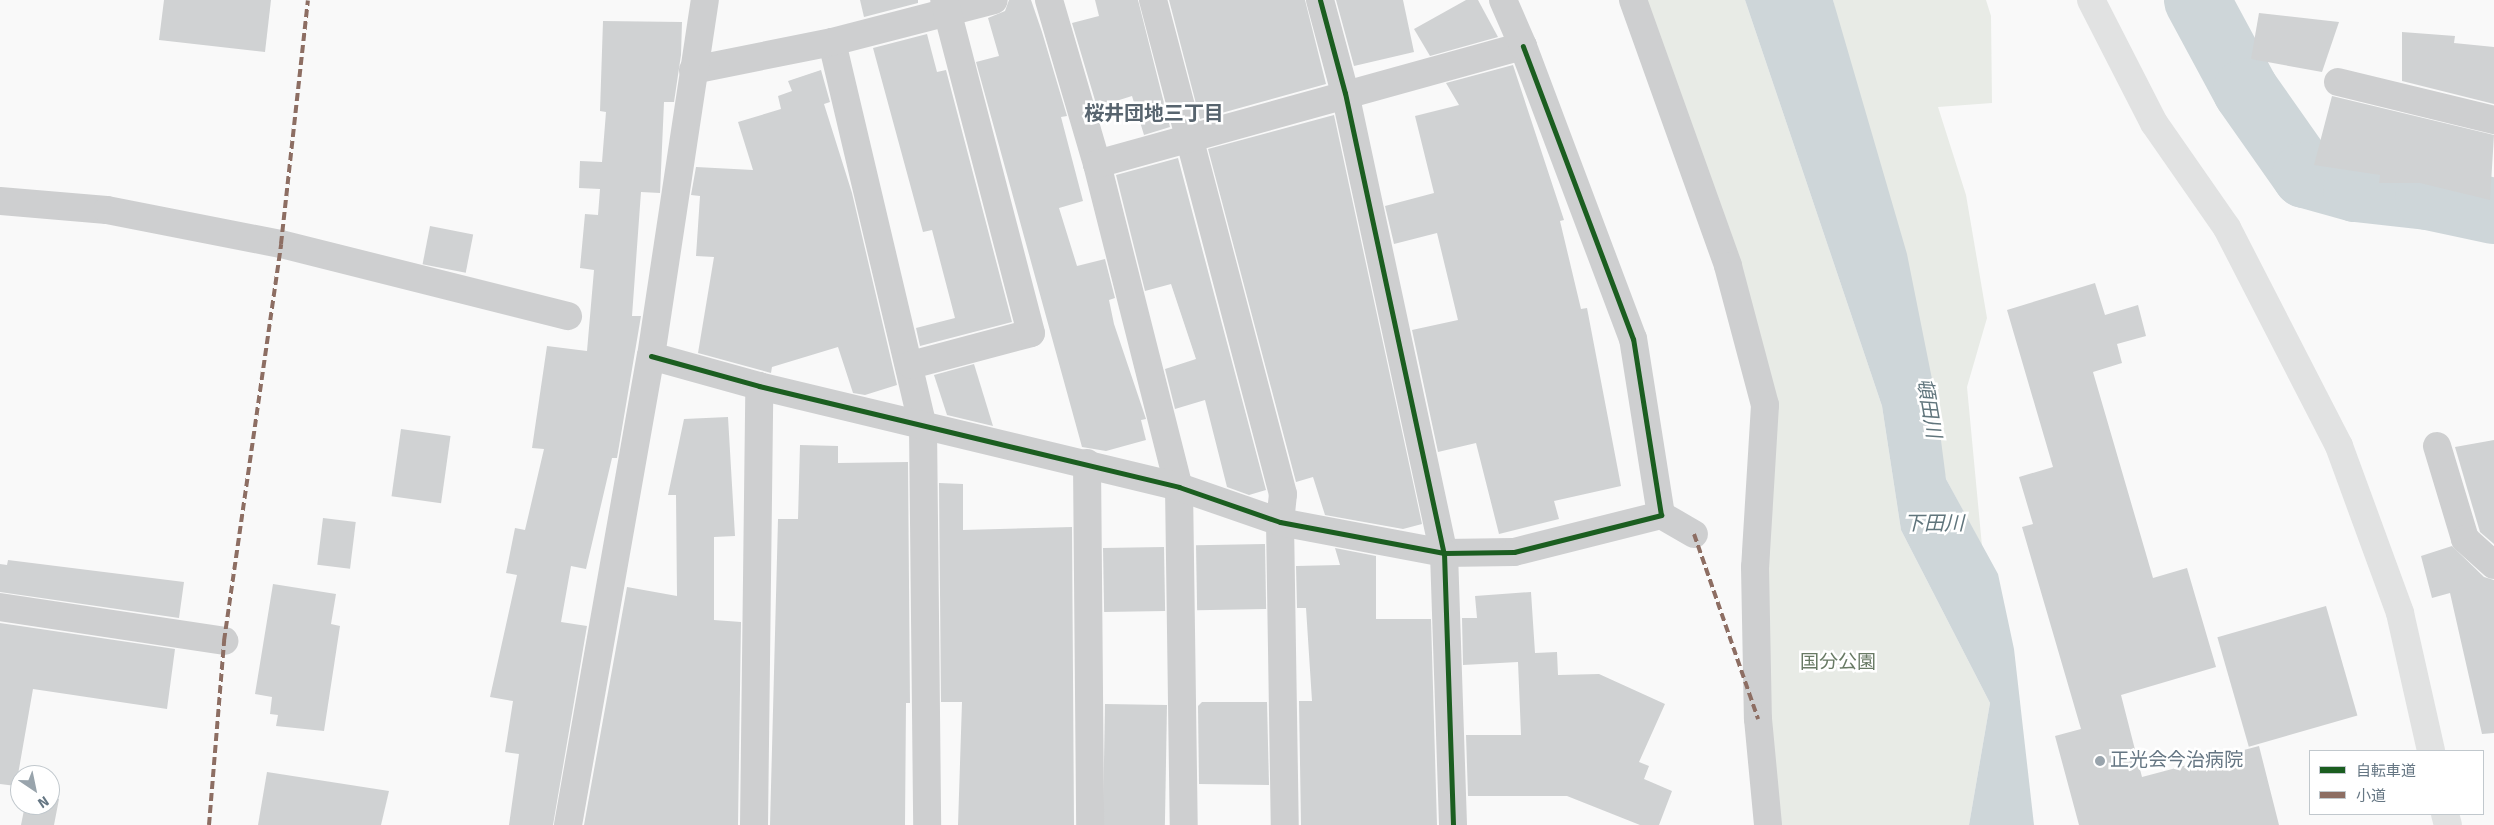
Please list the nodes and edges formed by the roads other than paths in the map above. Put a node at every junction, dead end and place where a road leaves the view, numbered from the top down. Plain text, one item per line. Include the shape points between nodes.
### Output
1 (705, 0) edge
2 (994, 0) edge
3 (1049, 0) edge
4 (1153, 0) edge
5 (1320, 0) edge
6 (1503, 0) edge
7 (1633, 0) edge
8 (2091, 0) edge
9 (945, 5) edge
10 (832, 42) junction
11 (1523, 46) junction
12 (693, 70) junction
13 (2338, 82) dead end
14 (1345, 94) junction
15 (2494, 120) edge
16 (1187, 139) junction
17 (1097, 164) junction
18 (0, 201) edge
19 (568, 316) dead end
20 (651, 356) junction
21 (911, 365) junction
22 (759, 386) junction
23 (923, 426) junction
24 (2437, 446) dead end
25 (1087, 463) junction
26 (1179, 487) junction
27 (1661, 515) junction
28 (1280, 522) junction
29 (1694, 534) dead end
30 (1444, 553) junction
31 (2494, 565) edge
32 (0, 607) edge
33 (224, 641) dead end
34 (2431, 750) edge
35 (568, 825) edge
36 (754, 825) edge
37 (927, 825) edge
38 (1090, 825) edge
39 (1184, 825) edge
40 (1285, 825) edge
41 (1453, 825) edge
42 (1768, 825) edge

1 - 12 street
2 - 9 street
3 - 17 street
4 - 16 street
5 - 14 street
6 - 11 street
7 - 42 street via 1728,266 1765,405 1755,567 1758,719
8 - 34 street via 2154,123 2227,228 2338,446 2400,613
9 - 10 street
9 - 21 street via 1032,333
10 - 12 street
10 - 21 street
11 - 14 street
11 - 27 street via 1633,338
12 - 20 street
13 - 15 street
14 - 16 street
14 - 30 street
16 - 17 street
16 - 28 street via 1283,494
17 - 26 street
18 - 19 street via 106,210 281,244
20 - 22 street
20 - 35 street
21 - 23 street
22 - 23 street
22 - 36 street
23 - 25 street
23 - 37 street
24 - 31 street via 2465,539
25 - 26 street
25 - 38 street
26 - 28 street
26 - 39 street
27 - 29 street
27 - 30 street via 1514,552
28 - 30 street
28 - 40 street
30 - 41 street
32 - 33 street

